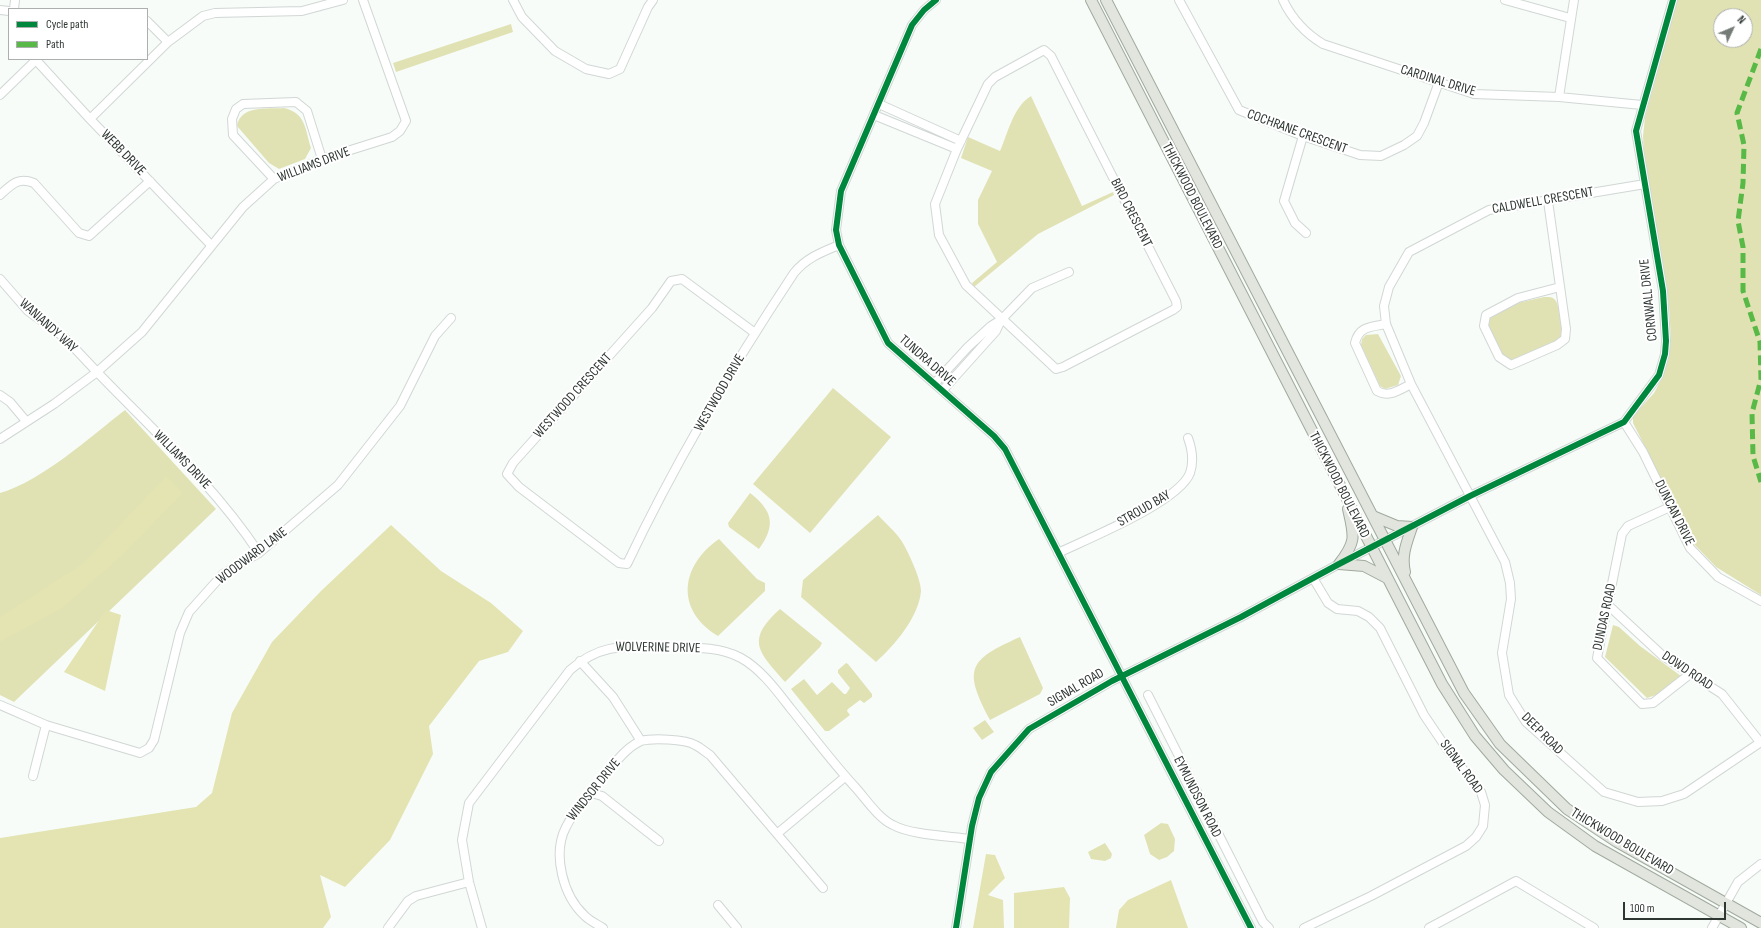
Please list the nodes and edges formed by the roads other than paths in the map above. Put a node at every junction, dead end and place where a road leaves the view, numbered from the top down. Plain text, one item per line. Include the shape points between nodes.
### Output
1 (343, 0) edge
2 (363, 0) edge
3 (513, 0) edge
4 (653, 0) edge
5 (936, 0) edge
6 (1091, 0) edge
7 (1106, 0) edge
8 (1179, 0) edge
9 (1283, 0) edge
10 (1505, 0) edge
11 (1574, 0) edge
12 (1673, 0) edge
13 (1570, 18) junction
14 (148, 22) edge
15 (168, 42) junction
16 (36, 60) edge
17 (1439, 82) junction
18 (0, 96) edge
19 (1559, 97) junction
20 (879, 104) junction
21 (1642, 105) junction
22 (874, 115) junction
23 (90, 119) junction
24 (921, 122) junction
25 (917, 132) junction
26 (1303, 136) junction
27 (961, 141) junction
28 (957, 149) junction
29 (322, 159) junction
30 (274, 179) junction
31 (150, 181) junction
32 (1645, 184) junction
33 (0, 195) edge
34 (1548, 201) junction
35 (1306, 233) dead end
36 (211, 245) junction
37 (840, 245) junction
38 (1069, 272) dead end
39 (0, 279) edge
40 (1560, 287) junction
41 (451, 318) dead end
42 (1002, 320) junction
43 (1386, 324) junction
44 (755, 333) junction
45 (968, 347) junction
46 (976, 354) junction
47 (97, 372) junction
48 (936, 383) junction
49 (1411, 384) junction
50 (943, 390) junction
51 (0, 395) edge
52 (26, 421) junction
53 (1624, 422) junction
54 (0, 438) edge
55 (1188, 438) dead end
56 (1470, 496) junction
57 (1345, 497) junction
58 (1670, 507) junction
59 (1373, 516) junction
60 (1412, 527) junction
61 (1385, 540) junction
62 (1372, 548) junction
63 (259, 553) junction
64 (1058, 553) junction
65 (627, 564) joint
66 (1339, 564) junction
67 (1313, 578) junction
68 (1387, 578) junction
69 (1408, 584) junction
70 (1761, 601) edge
71 (1608, 605) junction
72 (580, 662) junction
73 (1690, 674) junction
74 (1122, 676) junction
75 (1148, 695) dead end
76 (0, 705) edge
77 (46, 725) junction
78 (1169, 737) junction
79 (641, 741) junction
80 (1761, 742) edge
81 (1156, 744) junction
82 (33, 776) dead end
83 (846, 777) junction
84 (591, 793) junction
85 (778, 833) junction
86 (970, 839) junction
87 (659, 841) dead end
88 (1761, 864) edge
89 (469, 882) junction
90 (823, 888) dead end
91 (1726, 903) junction
92 (718, 905) dead end
93 (1719, 915) junction
94 (1761, 923) edge
95 (1433, 927) edge
96 (388, 928) edge
97 (482, 928) edge
98 (603, 928) edge
99 (737, 928) edge
100 (956, 928) edge
101 (1251, 928) edge
102 (1269, 928) edge
103 (1304, 928) edge
104 (1594, 928) edge
105 (1712, 928) edge
106 (1741, 928) edge

1 - 15 street via 302,11 209,15 197,20
2 - 29 street, WILLIAMS DRIVE via 406,121 400,131 392,137
3 - 4 street via 522,17 555,50 586,69 609,74 620,69
5 - 20 street, TUNDRA DRIVE via 912,25
6 - 57 main road, THICKWOOD BOULEVARD
7 - 59 main road, THICKWOOD BOULEVARD
8 - 26 street, COCHRANE CRESCENT via 1239,110
9 - 17 street, CARDINAL DRIVE via 1289,13 1307,35 1323,44
10 - 13 street
11 - 13 street
12 - 21 street, CORNWALL DRIVE
13 - 19 street
14 - 15 street
15 - 23 street
16 - 18 street
16 - 23 street, WEBB DRIVE
17 - 19 street, CARDINAL DRIVE via 1474,94
17 - 26 street, COCHRANE CRESCENT via 1417,136 1381,156 1360,155
19 - 21 street, CARDINAL DRIVE
20 - 22 street, TUNDRA DRIVE
20 - 24 street
21 - 32 street, CORNWALL DRIVE via 1636,131
22 - 25 street
22 - 37 street, TUNDRA DRIVE via 841,191 836,230
23 - 31 street, WEBB DRIVE
24 - 25 street
24 - 27 street
25 - 28 street
26 - 35 street via 1284,201 1295,223
27 - 28 street, BIRD CRESCENT
27 - 42 street, BIRD CRESCENT via 988,84 995,77 1044,50 1051,56 1177,307 1056,369
28 - 42 street, BIRD CRESCENT via 935,204 939,235 966,285
29 - 30 street, WILLIAMS DRIVE
29 - 30 street via 307,111 302,106 296,102 243,104 236,109 232,119 233,134
30 - 36 street, WILLIAMS DRIVE via 242,207
31 - 33 street via 89,236 79,233 34,183 25,180 13,183
31 - 36 street, WEBB DRIVE
32 - 34 street, CALDWELL CRESCENT
32 - 53 street, CORNWALL DRIVE via 1663,291 1665,354 1659,375
34 - 40 street
34 - 43 street, CALDWELL CRESCENT via 1489,210 1409,252 1389,287 1384,306
36 - 47 street, WILLIAMS DRIVE via 142,332
37 - 44 street, WESTWOOD DRIVE via 811,257 801,265
37 - 48 street, TUNDRA DRIVE via 888,343
38 - 42 street via 1032,288
39 - 47 street, WANIANDY WAY via 28,310 65,338
40 - 40 street via 1518,298 1486,315 1484,326 1499,358 1511,366 1557,346 1565,338
41 - 63 street, WOODWARD LANE via 435,336 400,406 338,485
42 - 45 street via 991,326
42 - 46 street
43 - 49 street, CALDWELL CRESCENT
43 - 49 street via 1362,329 1355,343 1377,391 1383,395 1390,395
44 - 65 street, WESTWOOD DRIVE via 652,511
44 - 65 street, WESTWOOD CRESCENT via 682,279 671,281 652,308 513,463 507,474 520,487 619,564
45 - 46 street
45 - 48 street
46 - 50 street
47 - 52 street, WILLIAMS DRIVE
47 - 63 street, WILLIAMS DRIVE via 206,484 243,528
48 - 50 street, TUNDRA DRIVE
49 - 56 street, CALDWELL CRESCENT
50 - 64 street, TUNDRA DRIVE via 994,436 1004,449
51 - 52 street via 10,402
52 - 54 street, WILLIAMS DRIVE
53 - 56 street, CORNWALL DRIVE
53 - 58 street, DUNCAN DRIVE via 1643,452
55 - 64 street, STROUD BAY via 1193,451 1190,473 1183,484 1163,501
56 - 60 street, CORNWALL DRIVE
56 - 80 street, DEEP ROAD via 1504,562 1510,583 1511,599 1502,653 1509,695 1526,722 1604,792 1638,802 1662,801 1684,794
57 - 62 main road, THICKWOOD BOULEVARD
57 - 66 main road via 1354,536 1350,550
58 - 70 street, DUNCAN DRIVE via 1690,548 1718,577
58 - 71 street, DUNDAS ROAD via 1628,526 1622,534
59 - 60 main road via 1397,526
59 - 61 main road, THICKWOOD BOULEVARD
60 - 61 street, CORNWALL DRIVE
60 - 69 main road via 1402,561
61 - 62 street, CORNWALL DRIVE
61 - 69 main road, THICKWOOD BOULEVARD
62 - 66 street, SIGNAL ROAD
62 - 68 main road, THICKWOOD BOULEVARD
63 - 77 street, WOODWARD LANE via 223,574 189,612 180,633 154,740 149,748 140,753
64 - 74 street, TUNDRA DRIVE
66 - 67 street, SIGNAL ROAD
66 - 68 main road via 1364,566
67 - 74 street, SIGNAL ROAD
67 - 103 street, SIGNAL ROAD via 1328,603 1337,609 1358,611 1380,628 1424,715 1482,792 1485,810 1483,826 1466,846
68 - 93 main road, THICKWOOD BOULEVARD via 1442,684 1475,736 1504,770 1548,812 1595,846
69 - 91 main road, THICKWOOD BOULEVARD via 1464,693 1500,744 1567,809 1617,842
71 - 73 street, DOWD ROAD via 1663,656
71 - 73 street, DUNDAS ROAD via 1597,658 1642,704 1653,703
72 - 79 street via 613,697
72 - 83 street, WOLVERINE DRIVE via 598,651 629,646 713,649 740,658 775,688
72 - 89 street, WOLVERINE DRIVE via 570,670 469,803 462,840
73 - 80 street, DOWD ROAD via 1722,694
74 - 81 street, EYMUNDSON ROAD
74 - 86 street, SIGNAL ROAD via 1029,729 991,772 979,798
75 - 78 street
76 - 77 street, WOODWARD LANE
77 - 82 street
78 - 81 street
78 - 102 street via 1263,922
79 - 84 street, WINDSOR DRIVE via 615,761
79 - 85 street via 694,744 710,755
81 - 101 street, EYMUNDSON ROAD
83 - 85 street
83 - 86 street, WOLVERINE DRIVE via 882,817 893,825 908,830
84 - 87 street via 602,796
84 - 98 street, WINDSOR DRIVE via 565,828 559,859 564,884 573,901 585,916
85 - 90 street
86 - 100 street, SIGNAL ROAD
88 - 91 street via 1738,882
89 - 96 street via 416,896 405,904
89 - 97 street, WOLVERINE DRIVE
91 - 93 street
91 - 94 main road, THICKWOOD BOULEVARD
92 - 99 street
93 - 105 street
93 - 106 main road, THICKWOOD BOULEVARD
95 - 104 street via 1516,881

